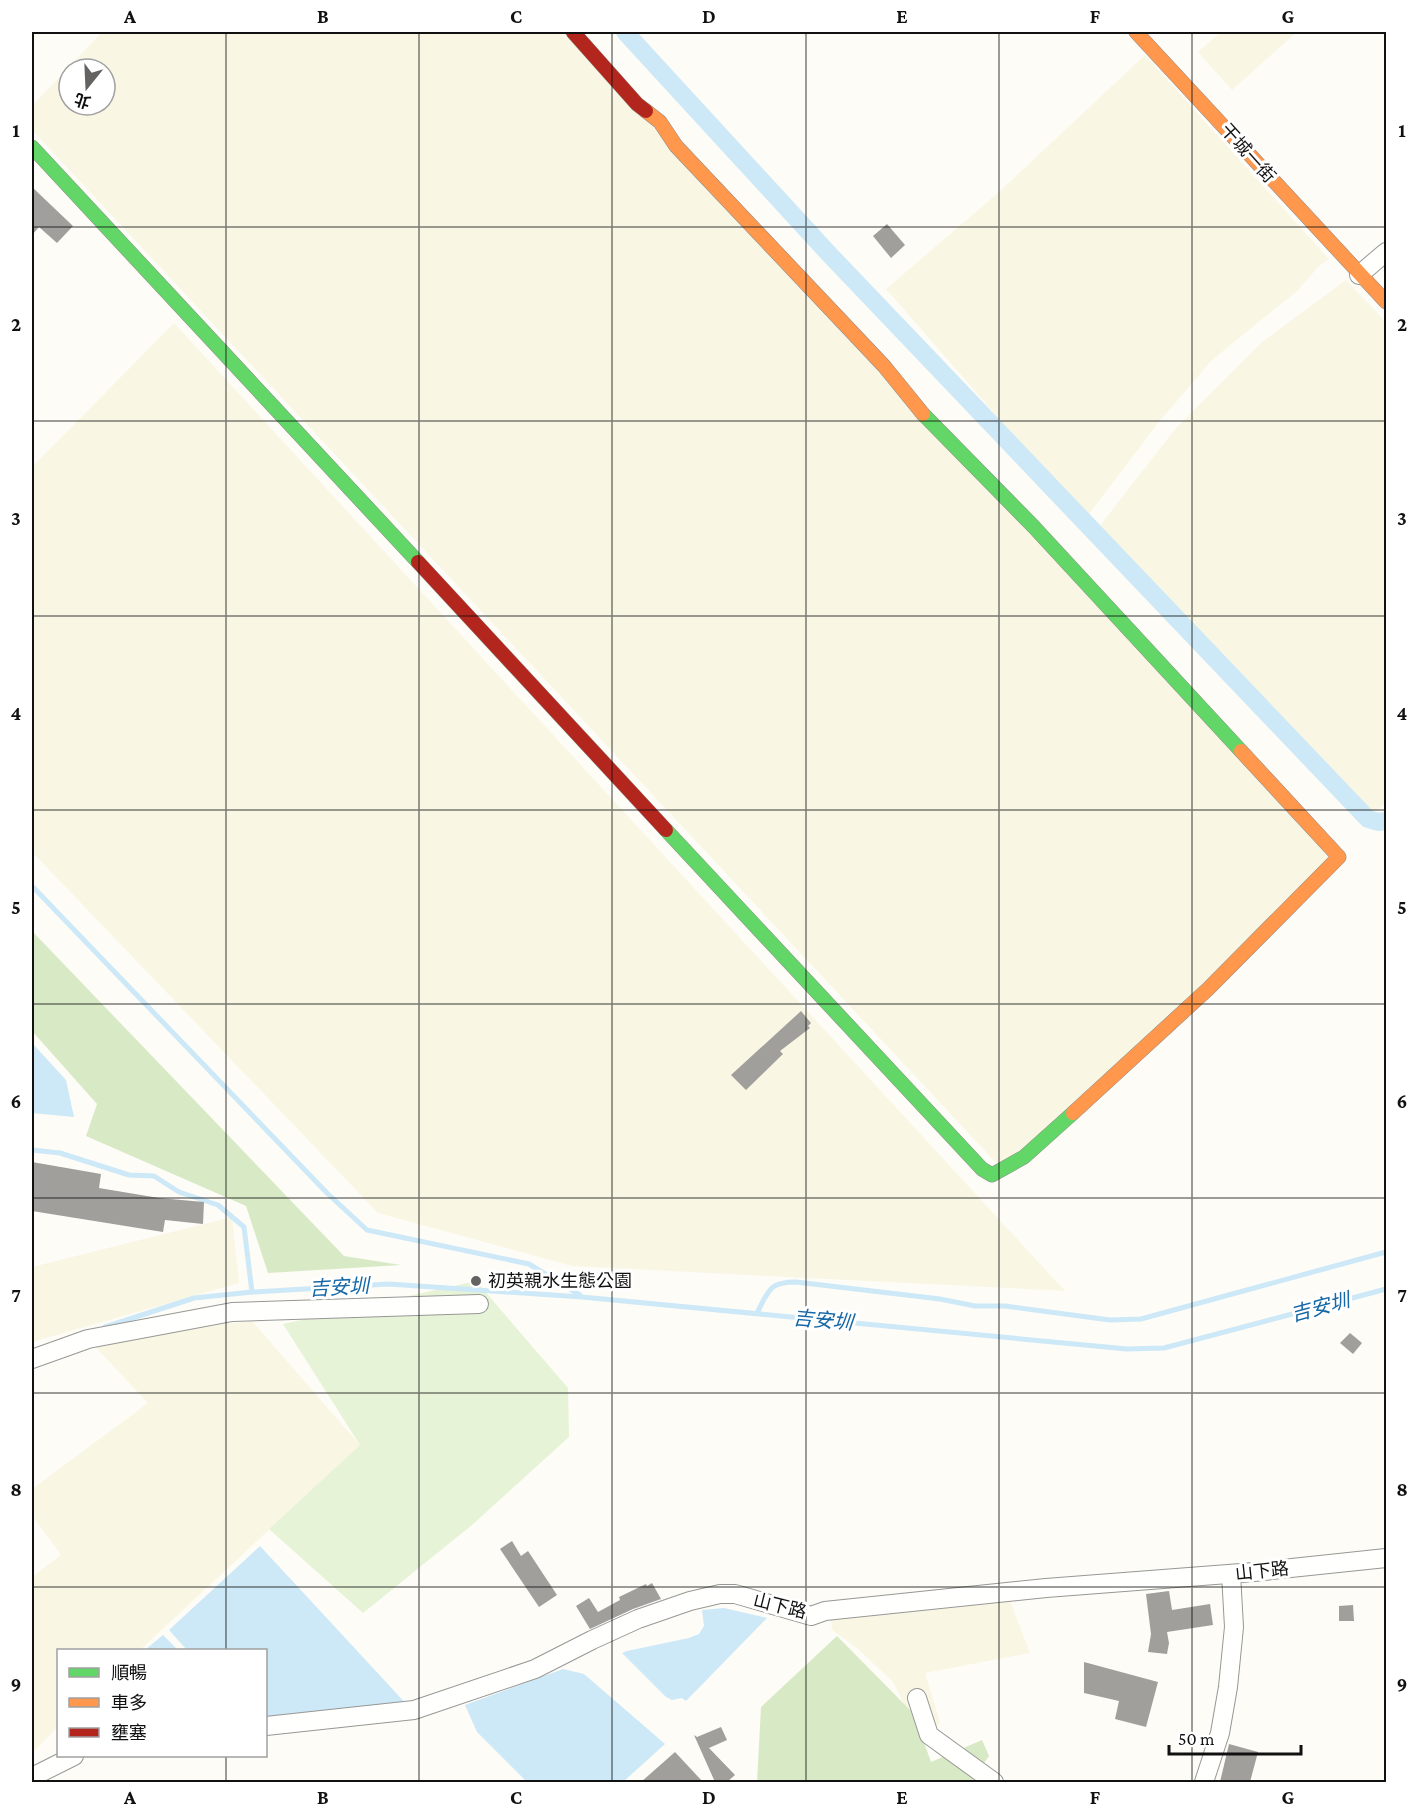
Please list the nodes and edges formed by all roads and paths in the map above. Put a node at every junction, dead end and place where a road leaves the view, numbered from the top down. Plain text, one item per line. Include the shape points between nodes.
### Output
1 (573, 32) edge
2 (1136, 32) edge
3 (32, 147) edge
4 (1386, 252) edge
5 (1359, 275) junction
6 (1386, 302) edge
7 (479, 1304) dead end
8 (32, 1359) edge
9 (1386, 1558) edge
10 (1231, 1574) junction
11 (917, 1698) dead end
12 (267, 1726) edge
13 (70, 1757) edge
14 (32, 1777) edge
15 (994, 1782) edge
16 (1204, 1782) edge

1 - 3 street via 884,366 932,424 1010,501 1339,857 1208,989 1024,1157 992,1175
2 - 5 street, 干城一街
4 - 5 street
5 - 6 street, 干城一街
7 - 8 street via 232,1312 88,1339
9 - 10 street, 山下路
10 - 12 street, 山下路 via 1034,1589 825,1611 811,1616 735,1594 720,1594 638,1619 535,1670 414,1710
10 - 16 street via 1234,1627 1228,1687 1220,1733
11 - 15 street via 928,1735
13 - 14 street

